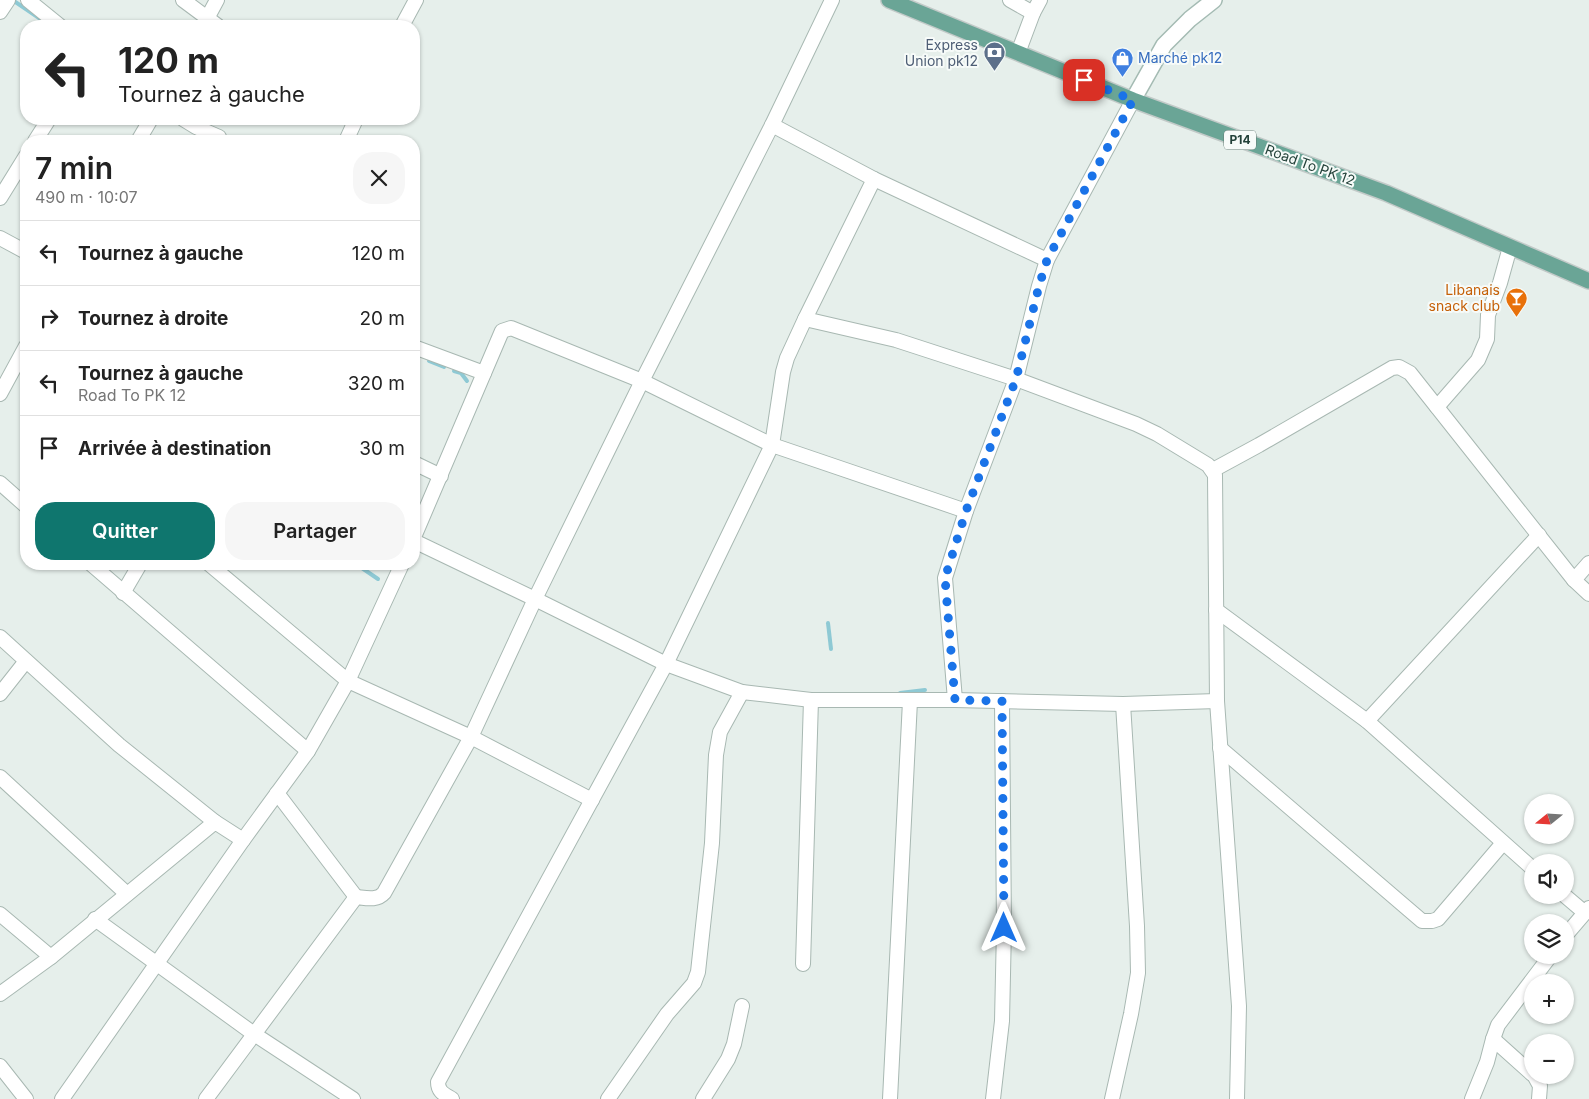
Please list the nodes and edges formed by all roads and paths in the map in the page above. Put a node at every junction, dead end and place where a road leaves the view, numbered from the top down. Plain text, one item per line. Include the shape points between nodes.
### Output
1 (8, 0) edge
2 (28, 0) edge
3 (182, 0) edge
4 (217, 0) edge
5 (416, 0) edge
6 (832, 0) edge
7 (889, 0) edge
8 (1010, 0) edge
9 (1040, 0) edge
10 (1214, 0) edge
11 (0, 12) edge
12 (1033, 13) junction
13 (53, 20) edge
14 (204, 20) edge
15 (210, 20) edge
16 (405, 20) edge
17 (1018, 53) junction
18 (1133, 100) junction
19 (193, 125) edge
20 (772, 125) junction
21 (214, 135) edge
22 (20, 166) edge
23 (874, 179) junction
24 (0, 198) edge
25 (0, 238) edge
26 (1510, 247) junction
27 (20, 249) edge
28 (1047, 260) junction
29 (1589, 281) edge
30 (804, 319) junction
31 (420, 349) edge
32 (20, 357) edge
33 (484, 374) junction
34 (1016, 379) junction
35 (642, 381) junction
36 (0, 394) edge
37 (1437, 407) junction
38 (772, 445) junction
39 (420, 466) edge
40 (1213, 470) junction
41 (441, 476) junction
42 (0, 483) edge
43 (20, 501) edge
44 (966, 511) junction
45 (420, 523) edge
46 (1539, 535) junction
47 (420, 544) edge
48 (1589, 563) edge
49 (97, 570) edge
50 (136, 570) edge
51 (216, 570) edge
52 (393, 570) edge
53 (1574, 580) junction
54 (123, 593) junction
55 (1589, 594) edge
56 (535, 599) junction
57 (1216, 610) junction
58 (0, 637) edge
59 (26, 660) junction
60 (666, 664) junction
61 (348, 681) junction
62 (742, 692) junction
63 (0, 694) edge
64 (811, 700) junction
65 (955, 700) junction
66 (910, 701) junction
67 (1002, 701) junction
68 (1217, 701) junction
69 (1123, 704) junction
70 (1367, 722) junction
71 (471, 737) junction
72 (1220, 748) junction
73 (308, 751) junction
74 (0, 777) edge
75 (277, 793) junction
76 (592, 800) junction
77 (215, 822) junction
78 (243, 840) junction
79 (1503, 843) junction
80 (1524, 861) edge
81 (127, 894) junction
82 (356, 897) junction
83 (1574, 902) edge
84 (1587, 910) edge
85 (0, 914) edge
86 (96, 919) junction
87 (1574, 925) edge
88 (51, 957) junction
89 (156, 964) junction
90 (803, 964) dead end
91 (1544, 964) edge
92 (0, 994) edge
93 (742, 1006) dead end
94 (254, 1034) junction
95 (1492, 1039) junction
96 (0, 1066) edge
97 (1524, 1066) edge
98 (1539, 1084) edge
99 (26, 1099) edge
100 (62, 1099) edge
101 (206, 1099) edge
102 (352, 1099) edge
103 (452, 1099) edge
104 (608, 1099) edge
105 (703, 1099) edge
106 (890, 1099) edge
107 (993, 1099) edge
108 (1112, 1099) edge
109 (1237, 1099) edge
110 (1472, 1099) edge
111 (1539, 1099) edge

1 - 11 street
2 - 13 street
3 - 14 street
4 - 15 street
5 - 16 street
6 - 20 street
7 - 17 main road, Road To PK 12 / P14
8 - 12 street
9 - 12 street
10 - 18 main road via 1164,45
12 - 17 street
17 - 18 main road, Road To PK 12 / P14
18 - 26 main road, Road To PK 12 / P14 via 1386,193
18 - 28 street
19 - 21 street
20 - 23 street
20 - 35 street
22 - 24 street
23 - 28 street
23 - 30 street
25 - 27 street
26 - 29 main road, Road To PK 12 / P14
26 - 37 street via 1488,315 1487,339 1478,360
28 - 34 street
30 - 34 street via 896,340
30 - 38 street via 787,358
31 - 33 street
32 - 36 street
33 - 35 street via 502,331 511,328
33 - 41 street
34 - 40 street via 1143,428
34 - 44 street
35 - 38 street
35 - 56 street
37 - 40 street via 1410,373 1399,367 1392,368
37 - 46 street
38 - 44 street
38 - 60 street
39 - 41 street
40 - 57 street
41 - 45 street
42 - 43 street
44 - 65 street via 944,583
46 - 53 street
46 - 70 street
47 - 56 street
48 - 53 street
49 - 54 street
50 - 54 street
51 - 61 street
52 - 61 street
53 - 55 street
54 - 73 street
56 - 60 street
56 - 71 street
57 - 68 street
57 - 70 street
58 - 59 street
59 - 63 street
59 - 77 street via 119,745
60 - 62 street
60 - 76 street
61 - 71 street
61 - 73 street
62 - 64 street
62 - 104 street via 723,726 716,755 712,843 698,972 694,983
64 - 66 street
64 - 90 street
65 - 66 street
65 - 67 street
66 - 106 street
67 - 69 street
67 - 107 street via 1002,1021
68 - 69 street
68 - 72 street
69 - 108 street via 1138,973
70 - 79 street
71 - 76 street
71 - 82 street via 384,893 375,899
72 - 79 street via 1422,920 1438,919
72 - 109 street via 1239,1006
73 - 75 street
74 - 81 street
75 - 78 street
75 - 82 street
76 - 103 street via 438,1082 440,1092
77 - 78 street
77 - 81 street
78 - 89 street
79 - 80 street
81 - 86 street
82 - 94 street
83 - 84 street
84 - 87 street
85 - 88 street
86 - 88 street
86 - 89 street
88 - 92 street
89 - 94 street
89 - 100 street
91 - 95 street via 1507,1012
93 - 105 street via 728,1059
94 - 101 street
94 - 102 street
95 - 97 street
95 - 110 street via 1487,1062
96 - 99 street
98 - 111 street

